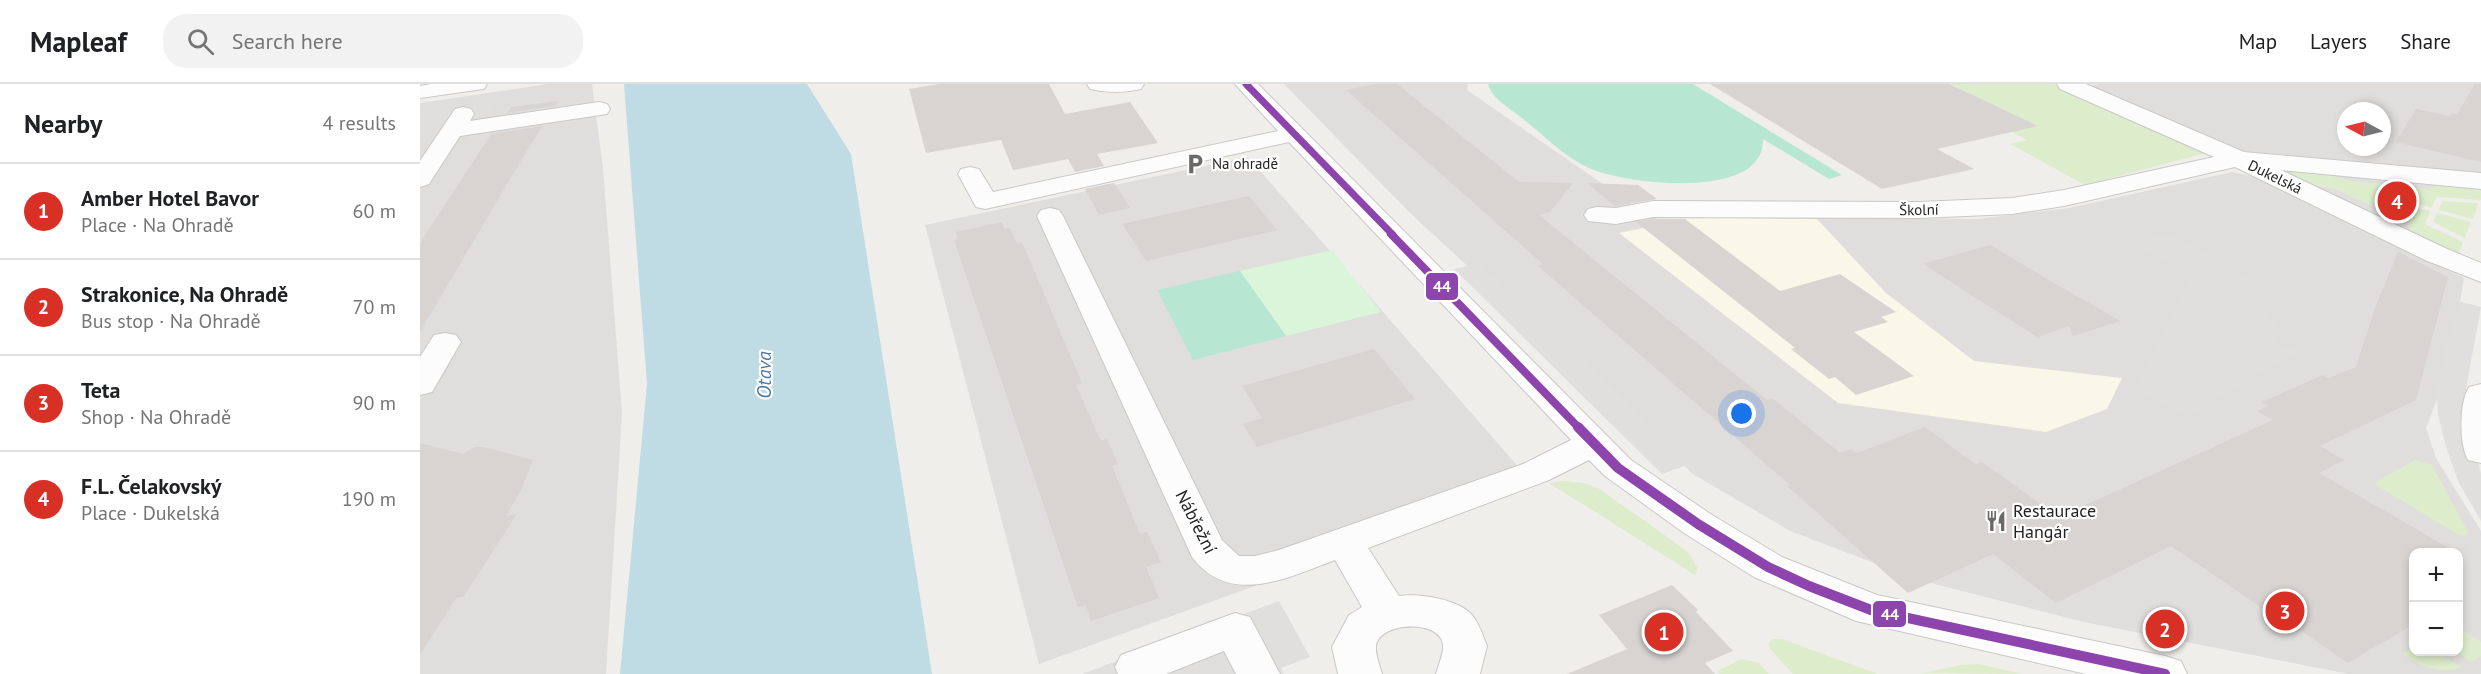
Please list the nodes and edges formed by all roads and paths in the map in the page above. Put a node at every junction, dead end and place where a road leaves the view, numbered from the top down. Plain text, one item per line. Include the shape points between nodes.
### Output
1 (476, 84) edge
2 (1098, 84) edge
3 (1133, 84) edge
4 (1246, 84) edge
5 (2068, 84) edge
6 (420, 92) edge
7 (599, 109) dead end
8 (1295, 134) junction
9 (2236, 159) junction
10 (970, 174) dead end
11 (420, 179) edge
12 (2481, 181) edge
13 (1597, 215) dead end
14 (1050, 216) dead end
15 (2481, 273) edge
16 (445, 342) dead end
17 (420, 385) edge
18 (2481, 393) edge
19 (1593, 443) junction
20 (2481, 452) edge
21 (1344, 542) junction
22 (1387, 613) junction
23 (1140, 674) edge
24 (1258, 674) edge
25 (1359, 674) edge
26 (1458, 674) edge
27 (2165, 674) edge

1 - 6 street
2 - 3 street
4 - 8 street
5 - 9 street, Dukelská
7 - 11 street via 457,122
8 - 10 street via 985,201
8 - 19 street
9 - 12 street
9 - 13 street, Školní via 2012,206 1919,210 1653,208 1616,216
9 - 15 street, Dukelská
14 - 21 street, Nábřežní via 1214,559 1241,572 1257,570
16 - 17 street
18 - 20 street
19 - 21 street, Nábřežní via 1536,472
19 - 27 street via 1618,468 1698,524 1768,567 1809,586 1871,610
21 - 22 street
22 - 25 street via 1357,638 1354,650
22 - 26 street via 1418,609 1446,619 1464,639 1464,664
23 - 24 street via 1137,667 1235,629

